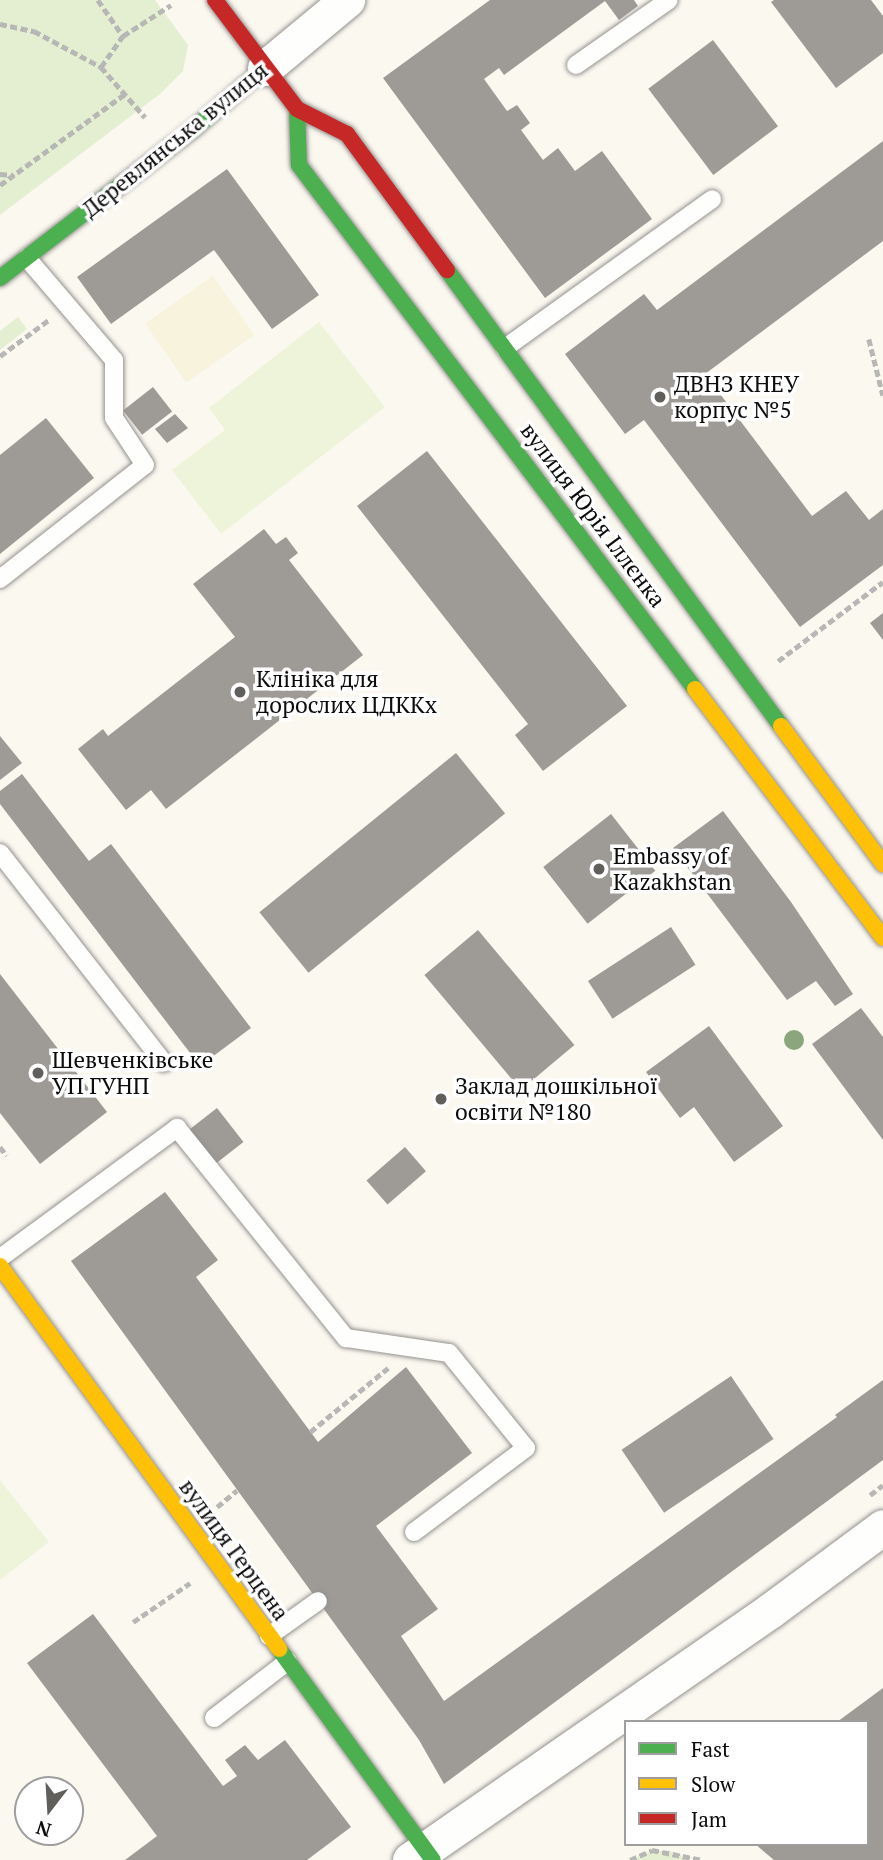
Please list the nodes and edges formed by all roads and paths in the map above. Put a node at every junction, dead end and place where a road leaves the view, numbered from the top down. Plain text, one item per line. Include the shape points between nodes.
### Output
1 (98, 0) edge
2 (215, 0) edge
3 (347, 0) edge
4 (669, 0) edge
5 (172, 5) dead end
6 (0, 24) edge
7 (123, 36) junction
8 (576, 65) dead end
9 (101, 67) junction
10 (265, 68) junction
11 (125, 94) junction
12 (297, 109) junction
13 (145, 117) dead end
14 (0, 174) edge
15 (13, 175) junction
16 (0, 186) edge
17 (712, 199) dead end
18 (27, 258) junction
19 (0, 278) edge
20 (68, 306) junction
21 (869, 339) dead end
22 (505, 348) junction
23 (0, 356) edge
24 (883, 395) edge
25 (0, 579) edge
26 (883, 582) edge
27 (771, 666) dead end
28 (0, 853) edge
29 (883, 864) edge
30 (877, 917) edge
31 (883, 938) edge
32 (164, 1063) dead end
33 (0, 1147) edge
34 (7, 1156) dead end
35 (0, 1258) edge
36 (0, 1266) edge
37 (413, 1347) junction
38 (310, 1432) dead end
39 (237, 1490) dead end
40 (228, 1499) dead end
41 (883, 1527) edge
42 (414, 1532) dead end
43 (194, 1581) dead end
44 (317, 1601) dead end
45 (133, 1622) dead end
46 (269, 1636) junction
47 (288, 1661) junction
48 (214, 1718) dead end
49 (422, 1856) edge
50 (630, 1860) edge
51 (702, 1860) edge

1 - 7 path
2 - 10 main road, вулиця Юрія Іллєнка
3 - 10 street, Деревлянська вулиця
4 - 8 lane
5 - 7 path
6 - 9 path via 34,31
7 - 9 path
9 - 11 path
10 - 12 main road, вулиця Юрія Іллєнка
10 - 18 main road, Деревлянська вулиця
11 - 13 path
11 - 15 path
12 - 22 main road, вулиця Юрія Іллєнка via 347,134
12 - 30 main road, вулиця Юрія Іллєнка via 299,165
14 - 15 path
15 - 16 path
17 - 22 lane
18 - 19 main road, Деревлянська вулиця
18 - 20 lane
20 - 23 path
20 - 25 lane via 114,360 114,418 145,465
21 - 24 path
22 - 29 main road, вулиця Юрія Іллєнка
26 - 27 path
28 - 32 lane
30 - 31 main road, вулиця Юрія Іллєнка
33 - 34 path
35 - 37 lane via 177,1128 346,1338
36 - 46 main road, вулиця Герцена
37 - 38 path
37 - 42 lane via 449,1353 526,1448
39 - 40 path
41 - 49 street
43 - 45 path
44 - 46 lane
46 - 47 main road, вулиця Герцена
47 - 48 lane
47 - 49 main road, вулиця Герцена
50 - 51 path via 652,1850

